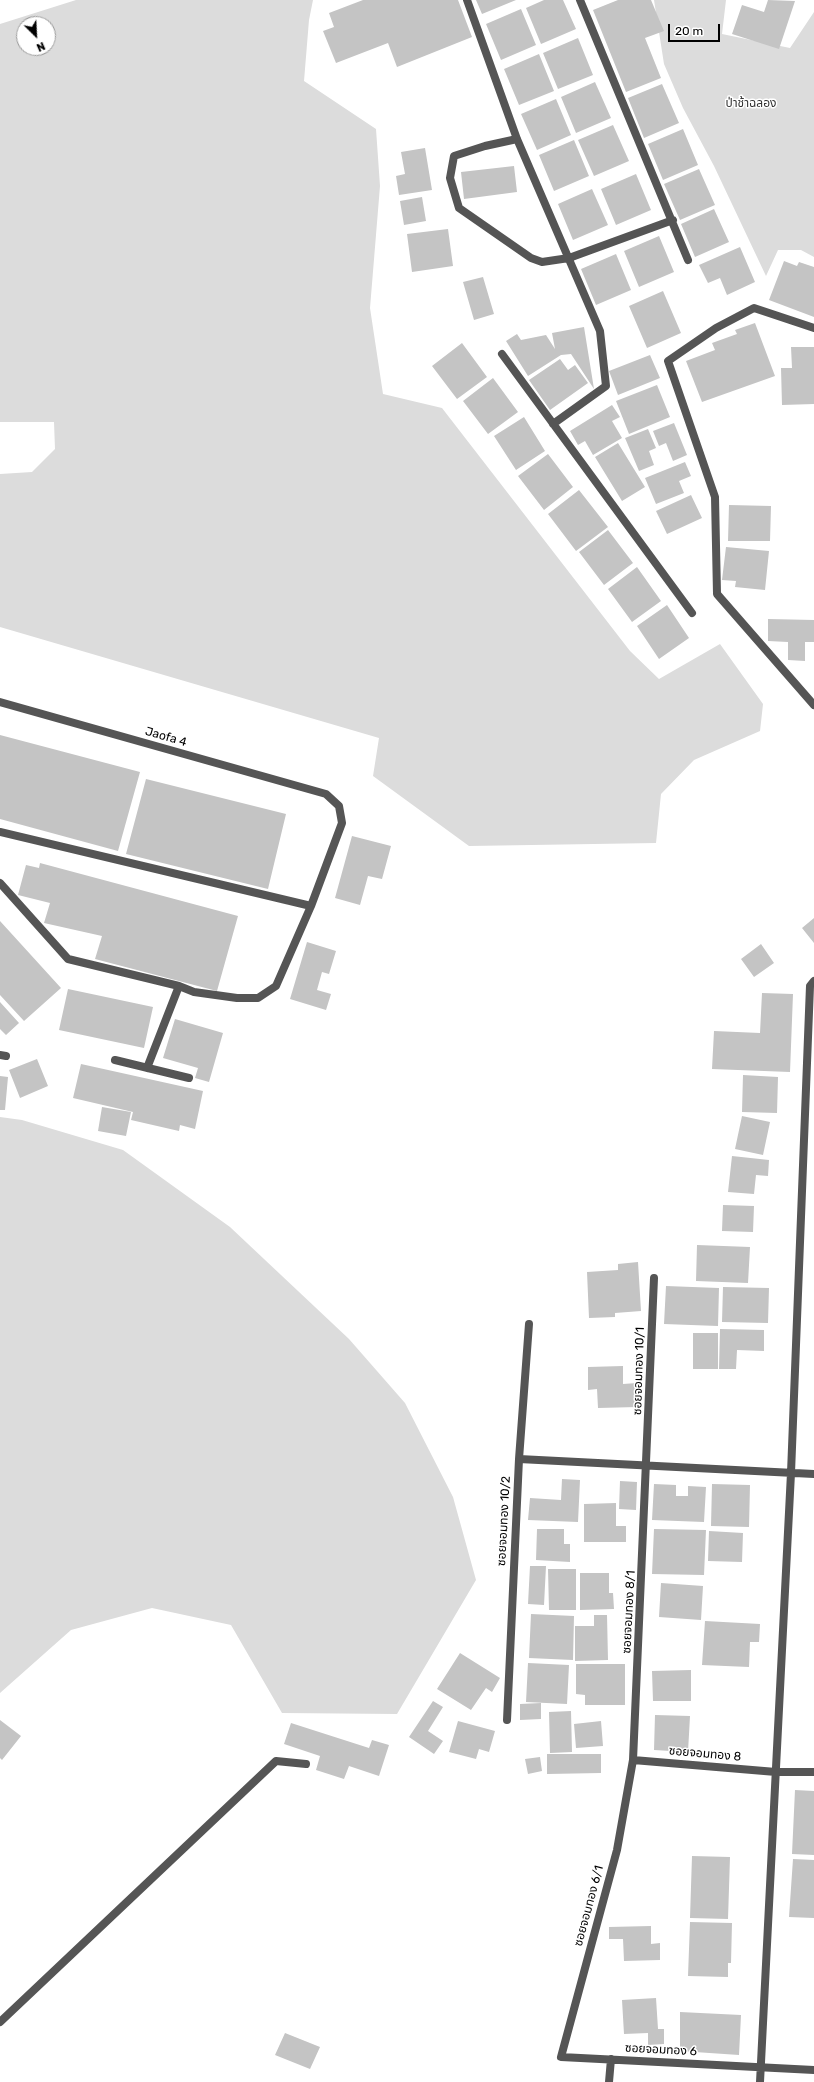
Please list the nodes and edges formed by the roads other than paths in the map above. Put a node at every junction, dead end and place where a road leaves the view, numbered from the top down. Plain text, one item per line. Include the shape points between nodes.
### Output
1 (466, 0) edge
2 (580, 0) edge
3 (517, 139) junction
4 (673, 220) junction
5 (569, 258) junction
6 (688, 260) dead end
7 (814, 328) edge
8 (502, 354) dead end
9 (553, 424) junction
10 (692, 613) dead end
11 (0, 702) edge
12 (814, 705) edge
13 (0, 832) edge
14 (0, 883) edge
15 (311, 906) junction
16 (814, 981) edge
17 (179, 986) junction
18 (115, 1060) dead end
19 (147, 1068) junction
20 (189, 1078) dead end
21 (654, 1278) dead end
22 (529, 1324) dead end
23 (519, 1459) junction
24 (648, 1466) junction
25 (790, 1473) junction
26 (814, 1474) edge
27 (507, 1720) dead end
28 (633, 1760) junction
29 (306, 1764) dead end
30 (776, 1772) junction
31 (814, 1772) edge
32 (0, 2022) edge
33 (561, 2057) joint
34 (611, 2059) junction
35 (761, 2067) junction
36 (814, 2070) edge
37 (610, 2082) edge
38 (760, 2082) edge

1 - 3 street
2 - 4 street
3 - 5 street
3 - 5 street via 454,156 450,178 460,208 531,258 542,262
4 - 5 street
4 - 6 street
5 - 9 street via 600,331 606,386
7 - 12 street via 754,308 716,328 668,361 715,497 717,594
8 - 9 street
9 - 10 street
11 - 15 street, Jaofa 4 via 326,794 338,806 342,823
13 - 15 street
14 - 17 street via 68,959
15 - 17 street via 276,986 258,998 194,992
16 - 25 street via 810,986
17 - 19 street
18 - 19 street
19 - 20 street
21 - 24 street, ซอยจอมทอง 10/1
22 - 23 street, ซอยจอมทอง 10/2
23 - 24 street
23 - 27 street, ซอยจอมทอง 10/2
24 - 25 street
24 - 28 street, ซอยจอมทอง 8/1
25 - 26 street
25 - 30 street
28 - 30 street, ซอยจอมทอง 8
28 - 33 street, ซอยจอมทอง 6/1 via 617,1850
29 - 32 street via 276,1761
30 - 31 street, ซอยจอมทอง 8
30 - 35 street
33 - 34 street, ซอยจอมทอง 6
34 - 35 street, ซอยจอมทอง 6
34 - 37 street
35 - 36 street, ซอยจอมทอง 6
35 - 38 street

